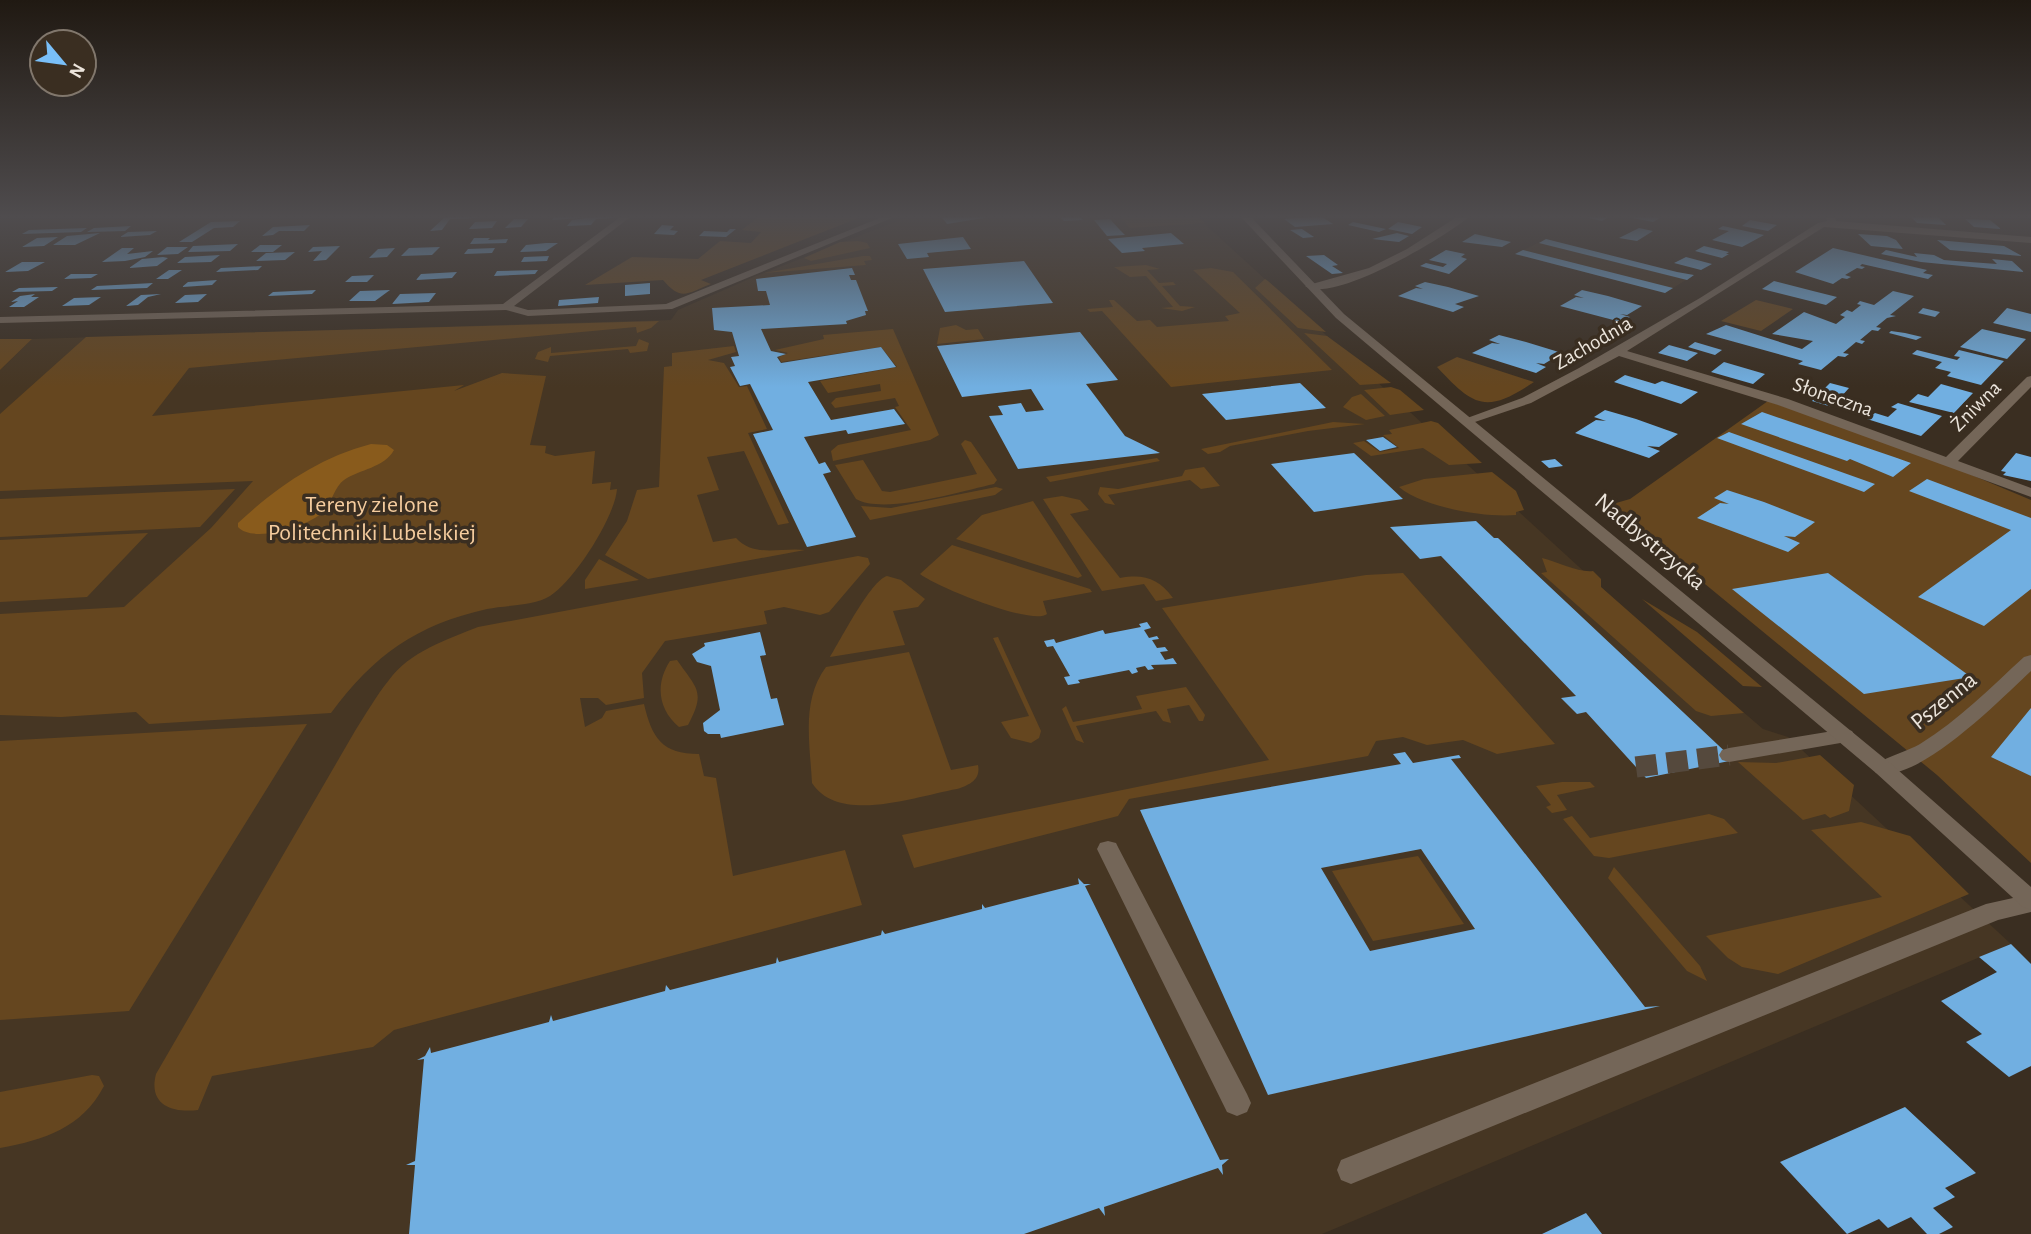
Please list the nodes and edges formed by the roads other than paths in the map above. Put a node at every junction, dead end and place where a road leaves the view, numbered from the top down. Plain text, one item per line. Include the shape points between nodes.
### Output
1 (552, 273) edge
2 (753, 273) edge
3 (1298, 273) edge
4 (1370, 273) edge
5 (1745, 273) edge
6 (1310, 286) junction
7 (506, 307) junction
8 (0, 320) edge
9 (1618, 352) junction
10 (2030, 382) edge
11 (1466, 421) junction
12 (1950, 461) junction
13 (2031, 493) edge
14 (2031, 661) edge
15 (1845, 736) junction
16 (1728, 755) tunnel mouth
17 (1883, 768) junction
18 (1108, 849) dead end
19 (2031, 902) edge
20 (1237, 1103) dead end
21 (1351, 1170) dead end

1 - 7 street
2 - 7 street via 668,307 528,313
3 - 6 street, Nadbystrzycka
4 - 6 street
5 - 9 street, Zachodnia
6 - 11 street, Nadbystrzycka
7 - 8 street
9 - 11 street, Zachodnia via 1519,407
9 - 12 street, Słoneczna via 1783,402
10 - 12 street, Żniwna
11 - 15 street, Nadbystrzycka
12 - 13 street, Słoneczna
14 - 17 street, Pszenna via 1947,735 1910,760
15 - 16 street
15 - 17 street, Nadbystrzycka
17 - 19 street, Nadbystrzycka
18 - 20 street
19 - 21 street via 1973,919

